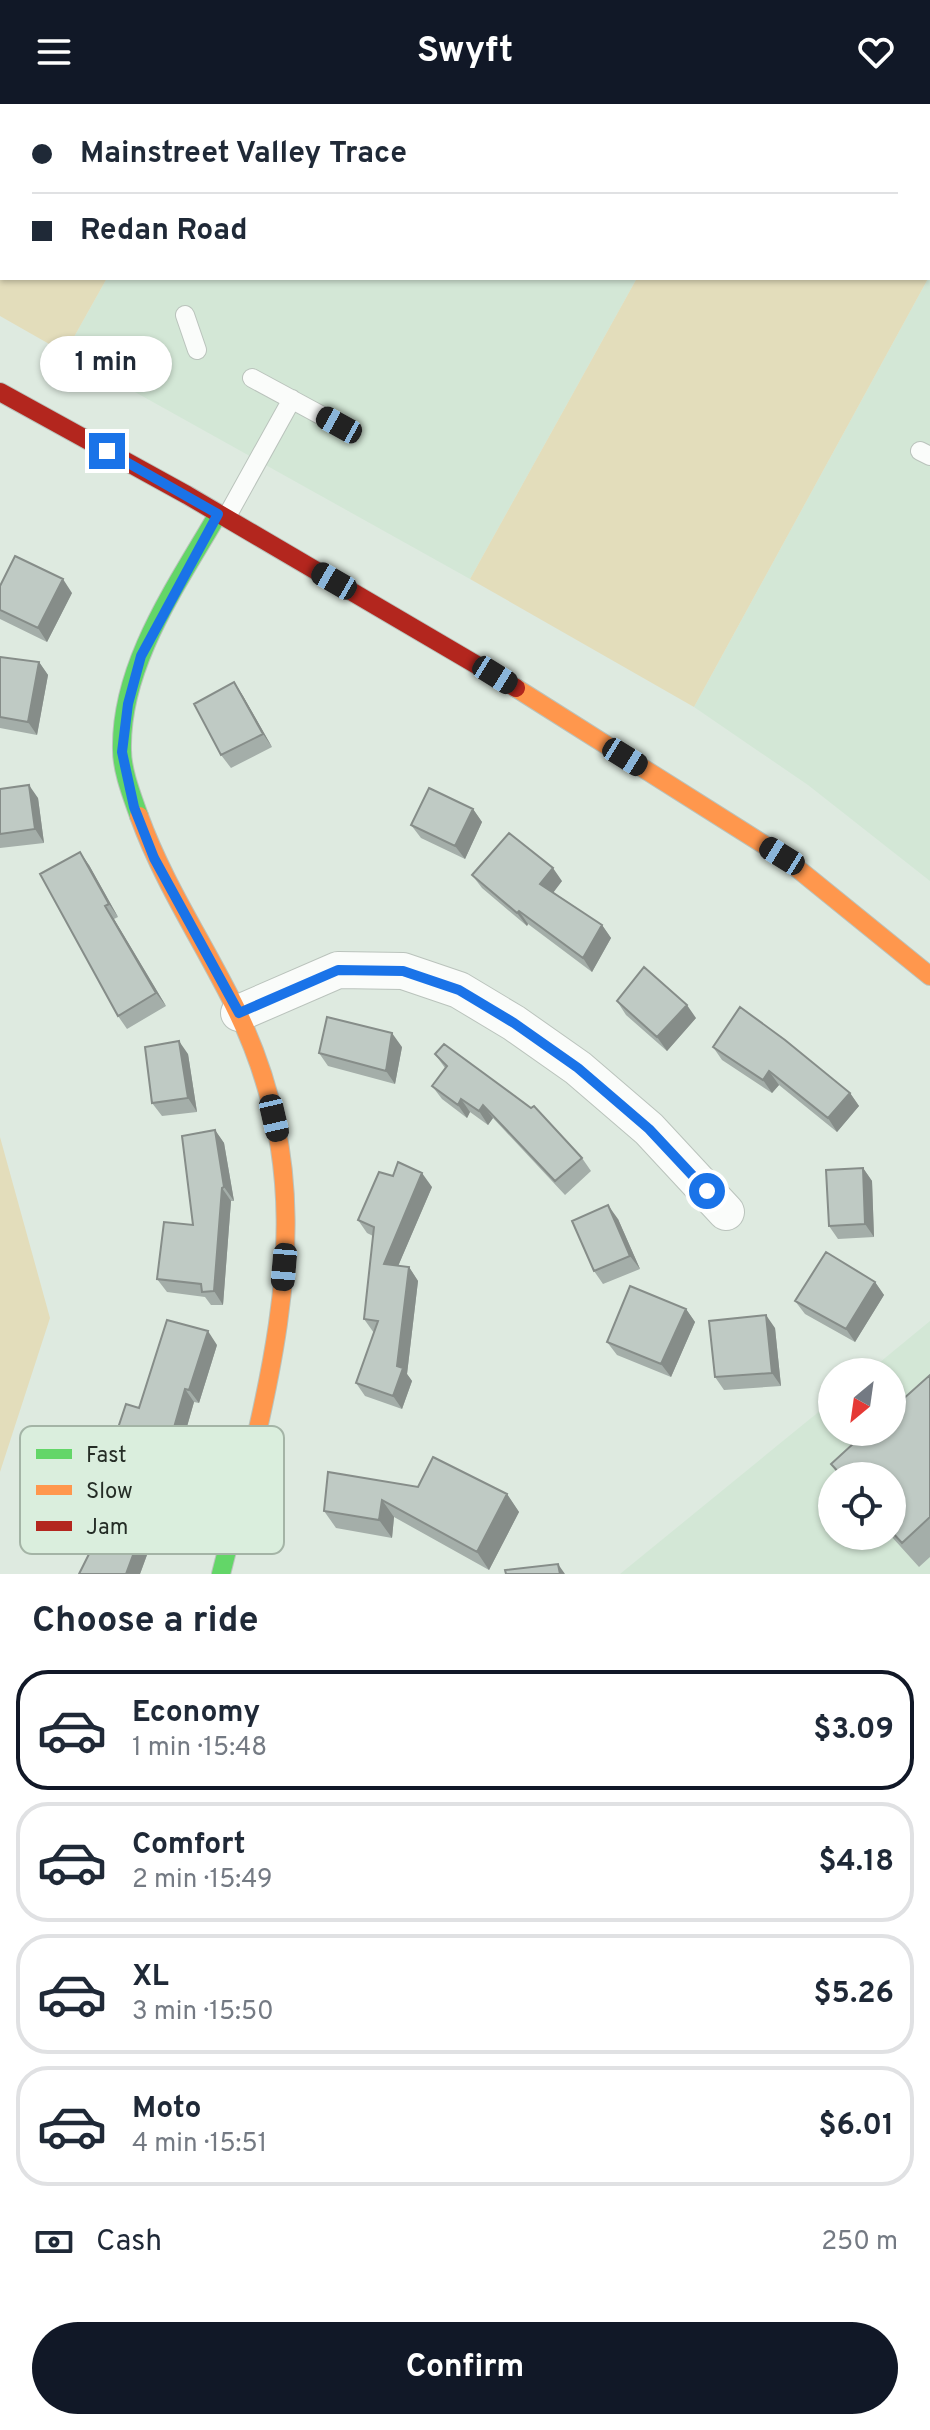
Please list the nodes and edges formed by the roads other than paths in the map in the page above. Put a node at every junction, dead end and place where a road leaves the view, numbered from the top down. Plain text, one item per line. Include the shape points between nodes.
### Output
1 (185, 315) dead end
2 (197, 350) dead end
3 (252, 378) dead end
4 (0, 392) edge
5 (292, 399) junction
6 (339, 425) dead end
7 (222, 516) junction
8 (930, 976) edge
9 (239, 1013) junction
10 (726, 1212) dead end
11 (259, 1426) edge
12 (226, 1554) edge
13 (221, 1574) edge

1 - 2 lane
3 - 5 lane
4 - 7 street
5 - 6 lane
5 - 7 lane
7 - 8 street via 495,675 782,856
7 - 9 street via 141,656 122,752 134,807 154,858
9 - 10 street via 338,970 403,971 459,990 578,1068 649,1129
9 - 11 street via 269,1095 284,1163 287,1237 277,1340
12 - 13 street

